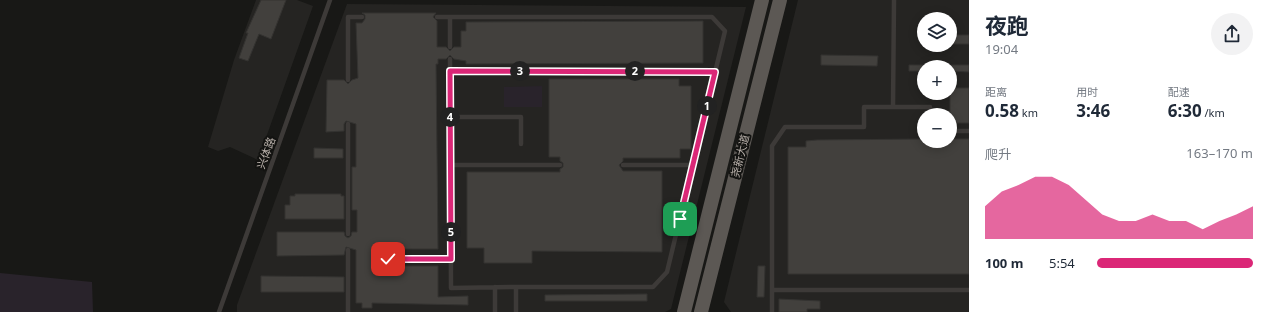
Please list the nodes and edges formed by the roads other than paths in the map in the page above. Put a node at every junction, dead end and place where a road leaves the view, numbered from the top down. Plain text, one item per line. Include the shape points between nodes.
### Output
1 (330, 0) edge
2 (762, 0) edge
3 (780, 0) edge
4 (894, 0) edge
5 (362, 17) dead end
6 (437, 17) dead end
7 (450, 17) junction
8 (450, 47) dead end
9 (450, 59) dead end
10 (450, 71) junction
11 (715, 72) junction
12 (348, 80) dead end
13 (892, 107) junction
14 (930, 108) edge
15 (450, 117) junction
16 (348, 124) dead end
17 (957, 131) edge
18 (969, 131) edge
19 (521, 144) dead end
20 (450, 165) junction
21 (560, 165) dead end
22 (623, 165) dead end
23 (693, 165) junction
24 (348, 234) dead end
25 (348, 250) dead end
26 (388, 259) dead end
27 (451, 259) junction
28 (495, 288) junction
29 (516, 288) junction
30 (772, 290) junction
31 (969, 290) edge
32 (219, 312) edge
33 (348, 312) edge
34 (495, 312) edge
35 (516, 312) edge
36 (684, 312) edge
37 (701, 312) edge
38 (772, 312) edge

1 - 32 lane, 兴体路
2 - 36 main road, 尧新大道
3 - 37 main road, 尧新大道
4 - 13 lane
5 - 12 lane via 348,17
6 - 7 lane
7 - 8 lane
7 - 11 lane via 712,17 725,31
9 - 10 lane
10 - 11 lane
10 - 15 lane
11 - 23 lane
13 - 14 lane
13 - 30 lane via 864,106 864,127 785,127 772,146
15 - 19 lane via 521,117
15 - 20 lane
16 - 24 lane
17 - 18 lane
20 - 21 lane
20 - 27 lane
22 - 23 lane
23 - 29 lane via 668,272 652,287
25 - 33 lane
26 - 27 lane
27 - 28 lane via 451,288
28 - 29 lane
28 - 34 lane
29 - 35 lane
30 - 31 lane
30 - 38 lane

